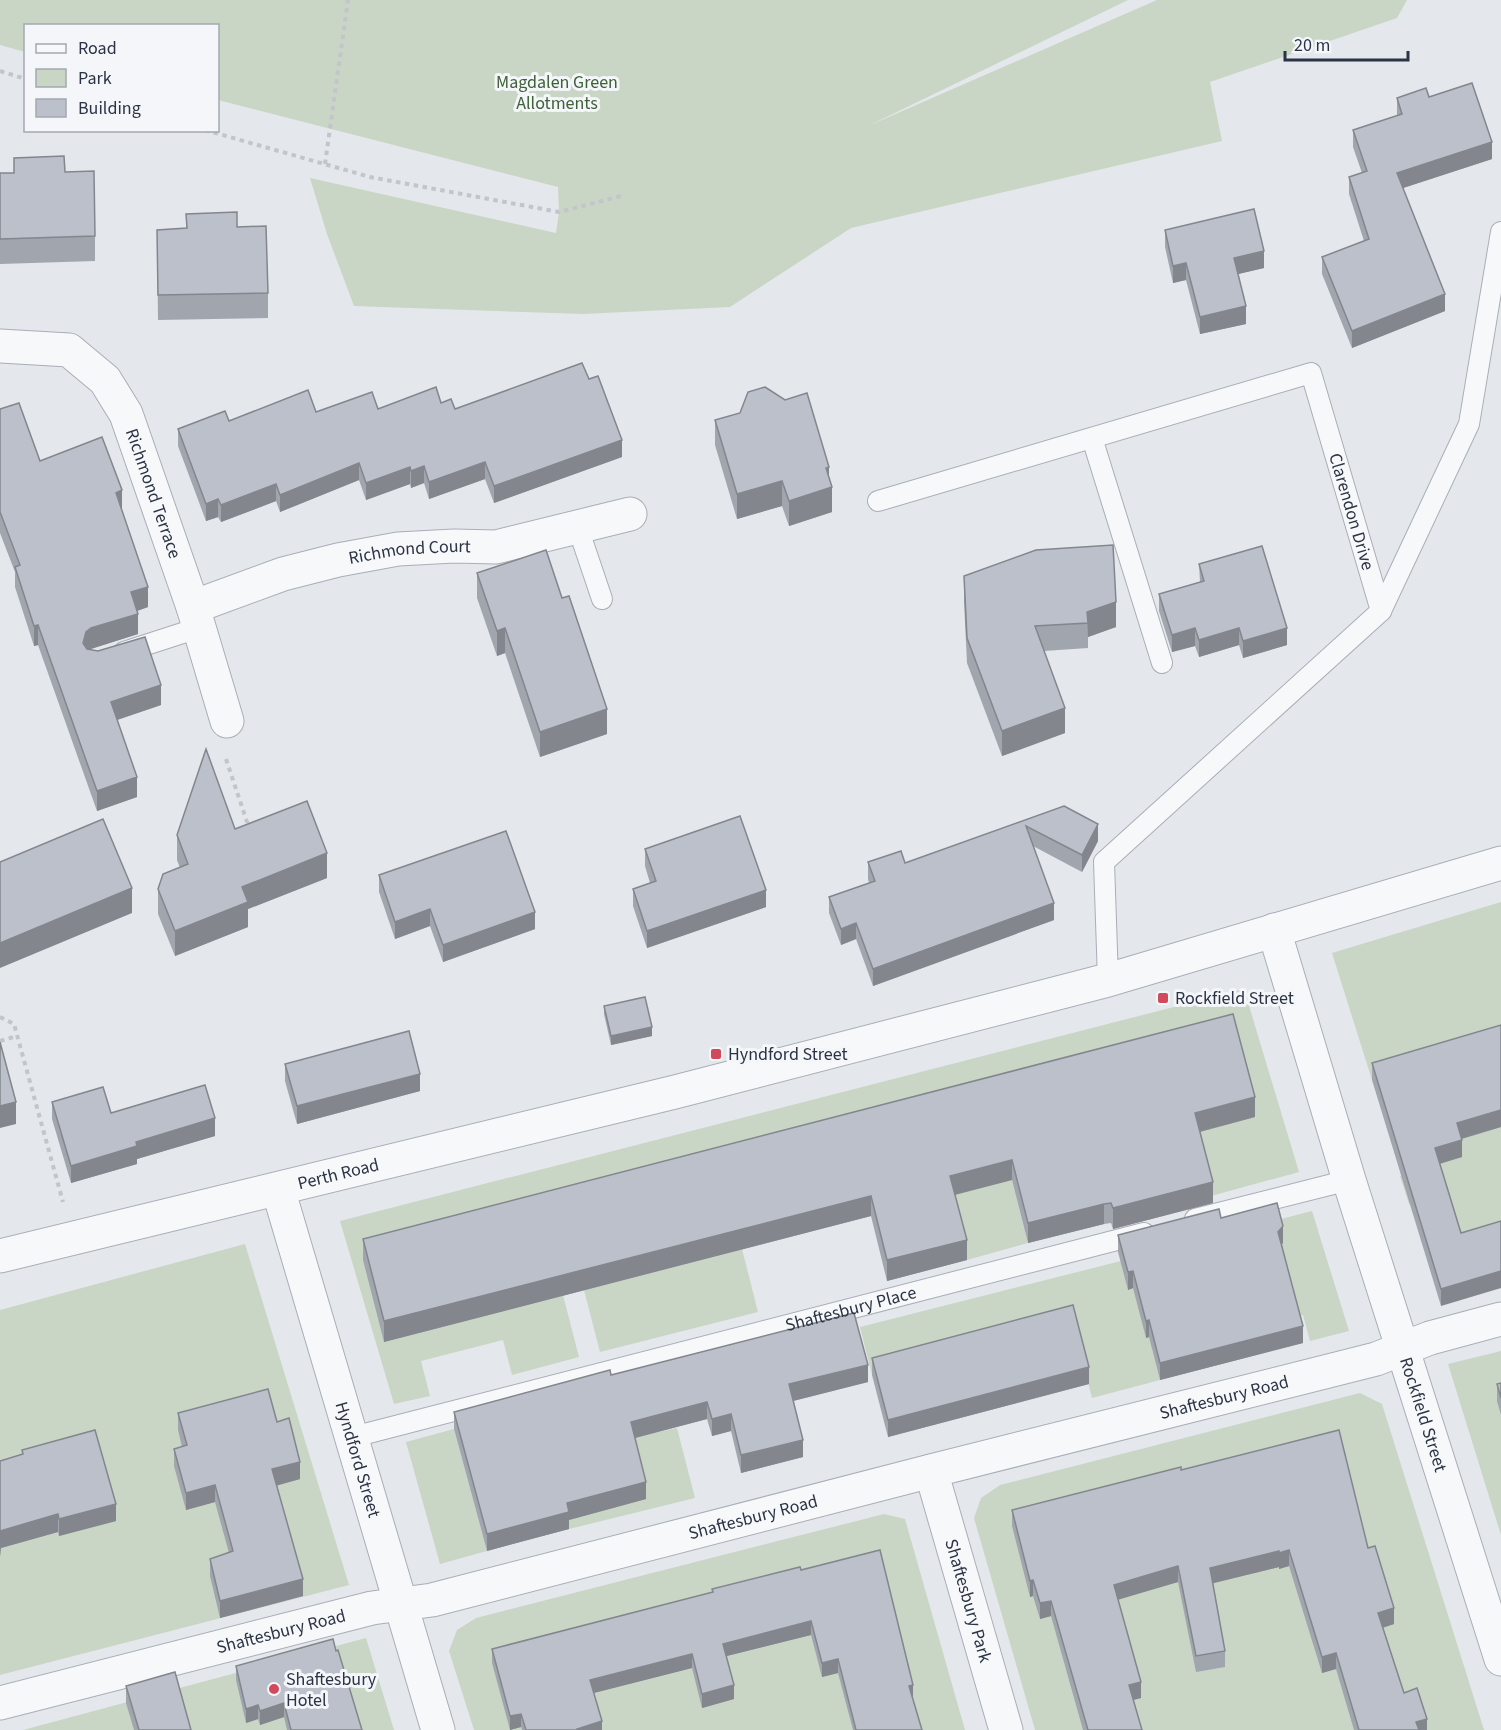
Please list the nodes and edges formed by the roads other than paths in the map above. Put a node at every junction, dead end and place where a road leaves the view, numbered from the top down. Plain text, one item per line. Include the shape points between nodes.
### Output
1 (1501, 232) edge
2 (0, 346) edge
3 (1092, 438) junction
4 (878, 501) dead end
5 (630, 514) dead end
6 (578, 528) junction
7 (602, 599) dead end
8 (1381, 611) junction
9 (196, 617) junction
10 (111, 656) edge
11 (1162, 663) dead end
12 (227, 721) road end
13 (1501, 863) edge
14 (1274, 930) junction
15 (1108, 980) junction
16 (1349, 1180) junction
17 (279, 1189) junction
18 (0, 1256) edge
19 (1501, 1319) edge
20 (1402, 1348) junction
21 (353, 1437) junction
22 (930, 1471) junction
23 (400, 1604) junction
24 (1501, 1659) edge
25 (0, 1703) edge
26 (438, 1730) edge
27 (1006, 1730) edge

1 - 8 lane via 1469,424
2 - 9 street, Richmond Terrace via 69,350 105,380 126,414
3 - 4 lane, Clarendon Drive
3 - 8 lane, Clarendon Drive via 1311,373
3 - 11 lane
5 - 6 street, Richmond Court
6 - 7 lane
6 - 9 street, Richmond Court via 496,548 398,549 338,560 283,574
8 - 15 lane via 1104,862
9 - 10 lane
9 - 12 street, Richmond Terrace
13 - 14 street, Perth Road
14 - 15 street, Perth Road
14 - 16 street, Rockfield Street
15 - 17 street, Perth Road
16 - 20 street, Rockfield Street
16 - 21 lane, Shaftesbury Place
17 - 18 street, Perth Road
17 - 21 street, Hyndford Street
19 - 20 street, Shaftesbury Road
20 - 22 street, Shaftesbury Road via 1376,1359
20 - 24 street, Rockfield Street
21 - 23 street, Hyndford Street
22 - 23 street, Shaftesbury Road via 432,1600
22 - 27 street, Shaftesbury Park
23 - 25 street, Shaftesbury Road
23 - 26 street, Hyndford Street

